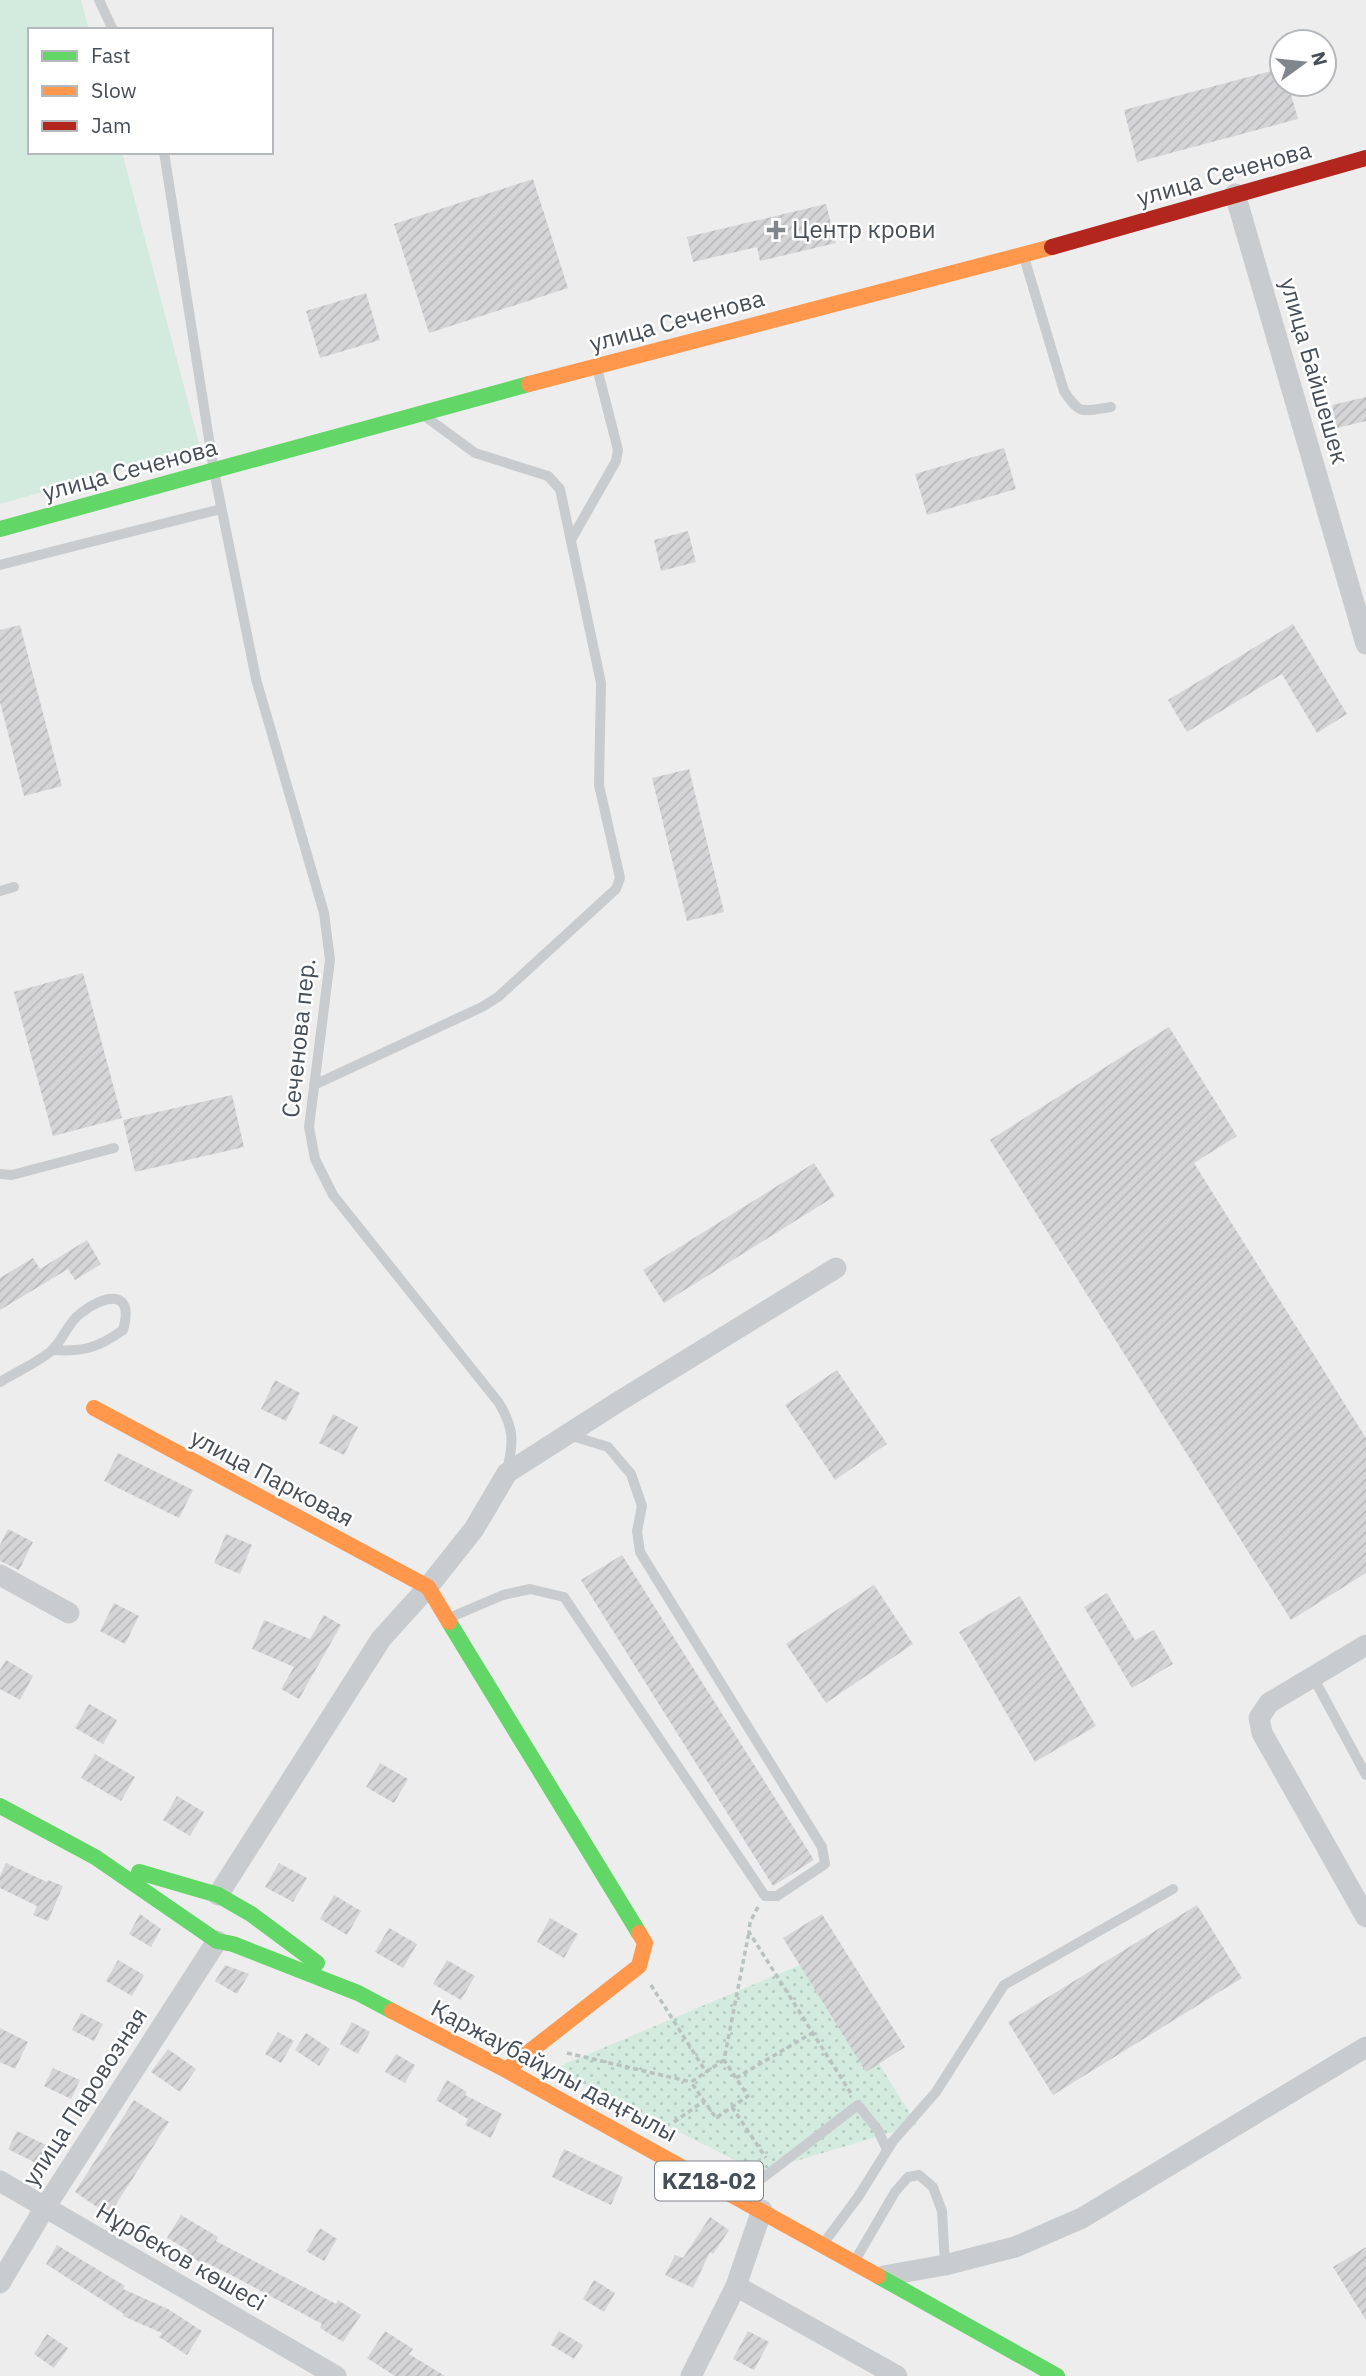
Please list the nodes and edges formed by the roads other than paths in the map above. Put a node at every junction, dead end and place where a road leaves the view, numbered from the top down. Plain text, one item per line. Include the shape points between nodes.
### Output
1 (99, 0) edge
2 (112, 28) edge
3 (164, 154) edge
4 (1366, 159) edge
5 (1235, 194) junction
6 (1023, 255) junction
7 (596, 365) junction
8 (1111, 407) dead end
9 (421, 413) junction
10 (214, 471) junction
11 (221, 509) junction
12 (0, 529) edge
13 (571, 540) junction
14 (0, 565) edge
15 (1366, 644) edge
16 (14, 887) dead end
17 (0, 891) edge
18 (314, 1085) junction
19 (114, 1148) dead end
20 (0, 1174) edge
21 (836, 1268) dead end
22 (53, 1350) junction
23 (0, 1382) edge
24 (94, 1408) dead end
25 (566, 1435) junction
26 (507, 1473) junction
27 (0, 1576) edge
28 (428, 1587) junction
29 (69, 1613) dead end
30 (447, 1618) junction
31 (1366, 1645) edge
32 (1313, 1677) junction
33 (1366, 1775) edge
34 (0, 1806) edge
35 (94, 1857) junction
36 (1173, 1889) dead end
37 (197, 1890) junction
38 (218, 1895) junction
39 (1363, 1903) edge
40 (251, 1914) junction
41 (182, 1915) junction
42 (225, 1943) junction
43 (358, 1993) junction
44 (1366, 2047) edge
45 (506, 2070) junction
46 (887, 2150) junction
47 (0, 2182) edge
48 (738, 2197) junction
49 (44, 2209) junction
50 (762, 2210) junction
51 (822, 2245) junction
52 (854, 2262) junction
53 (945, 2265) junction
54 (878, 2277) junction
55 (0, 2283) edge
56 (736, 2286) junction
57 (336, 2376) edge
58 (691, 2376) edge
59 (897, 2376) edge
60 (1057, 2376) edge

1 - 2 lane
3 - 10 lane, Сеченова пер.
4 - 5 main road, улица Сеченова
5 - 6 main road, улица Сеченова
5 - 15 street, улица Байшешек
6 - 7 main road, улица Сеченова
6 - 8 lane via 1074,407 1084,411
7 - 9 main road, улица Сеченова
7 - 13 lane via 618,450
9 - 10 main road, улица Сеченова
9 - 13 lane via 475,453 548,476 560,489
10 - 11 lane, Сеченова пер.
10 - 12 main road, улица Сеченова
11 - 14 lane
11 - 18 lane, Сеченова пер. via 256,679 324,913 330,960
13 - 18 lane via 601,683 599,785 620,878 616,889 498,997
16 - 17 lane
18 - 26 lane, Сеченова пер. via 309,1127 315,1159 333,1195 499,1403 510,1422 513,1447
19 - 20 lane via 12,1175
21 - 25 street
22 - 22 lane via 76,1352 102,1345 123,1330 128,1315 125,1306 110,1298 97,1302 67,1326
22 - 23 lane
24 - 28 main road, улица Парковая
25 - 26 street
25 - 30 lane via 608,1447 631,1474 642,1506 640,1552 822,1847 825,1864 777,1896 765,1896 565,1597 530,1589
26 - 28 street via 474,1529
27 - 29 street
28 - 30 main road
28 - 38 street via 381,1639
30 - 45 main road via 645,1943 639,1966
31 - 32 street
32 - 33 lane
32 - 39 street via 1269,1703 1259,1718 1262,1733
34 - 35 main road, Қаржаубайұлы даңғылы / KZ18-02
35 - 37 main road, Қаржаубайұлы даңғылы / KZ18-02
35 - 41 main road, Қаржаубайұлы даңғылы / KZ18-02
36 - 46 lane via 1004,1985 936,2092
37 - 38 main road, Қаржаубайұлы даңғылы / KZ18-02
37 - 41 main road via 186,1900
38 - 40 main road, Қаржаубайұлы даңғылы / KZ18-02
40 - 42 main road via 244,1932
40 - 43 main road, Қаржаубайұлы даңғылы / KZ18-02
41 - 42 main road, Қаржаубайұлы даңғылы / KZ18-02
42 - 43 main road, Қаржаубайұлы даңғылы / KZ18-02
42 - 49 street, улица Паровозная
43 - 45 main road, Қаржаубайұлы даңғылы / KZ18-02
44 - 53 street via 1082,2218 1015,2247
45 - 48 main road, Қаржаубайұлы даңғылы / KZ18-02
46 - 48 lane via 858,2105
46 - 51 lane
47 - 49 street, Нұрбеков көшесі
48 - 50 main road, Қаржаубайұлы даңғылы / KZ18-02
49 - 55 street, улица Паровозная
49 - 57 street, Нұрбеков көшесі
50 - 51 main road, Қаржаубайұлы даңғылы / KZ18-02
50 - 56 street
51 - 52 main road, Қаржаубайұлы даңғылы / KZ18-02
52 - 53 lane via 895,2192 908,2177 919,2175 933,2186 942,2211
52 - 54 main road, Қаржаубайұлы даңғылы / KZ18-02
53 - 54 street
54 - 60 main road, Қаржаубайұлы даңғылы / KZ18-02
56 - 58 street
56 - 59 street

